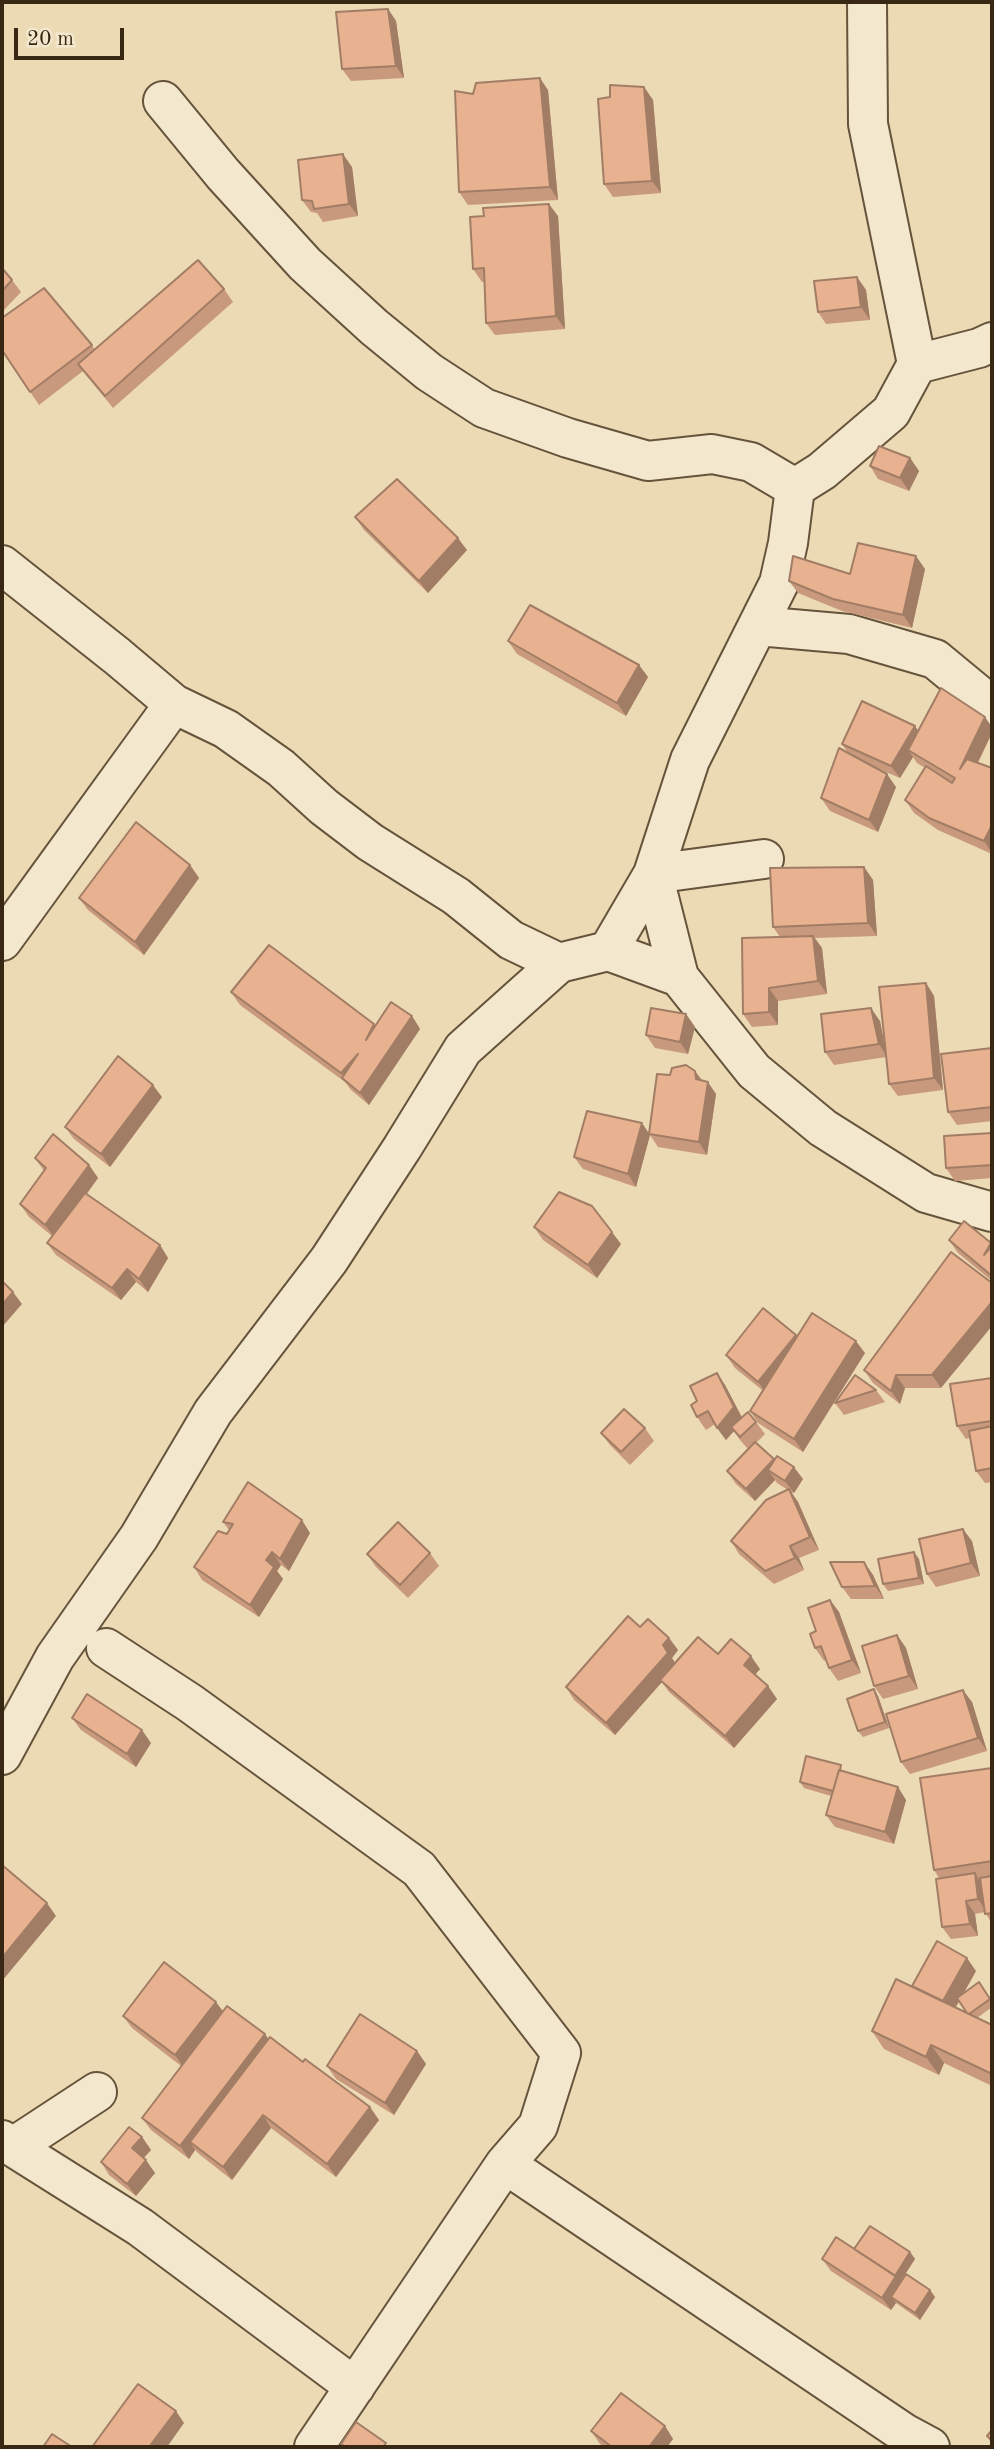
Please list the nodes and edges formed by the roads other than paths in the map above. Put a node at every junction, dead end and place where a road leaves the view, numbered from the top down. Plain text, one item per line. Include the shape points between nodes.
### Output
1 (867, 2) edge
2 (163, 101) dead end
3 (992, 342) edge
4 (917, 364) junction
5 (795, 488) junction
6 (2, 565) edge
7 (758, 626) junction
8 (174, 704) junction
9 (992, 706) edge
10 (764, 859) dead end
11 (653, 874) junction
12 (2, 941) edge
13 (608, 951) junction
14 (559, 963) junction
15 (679, 977) junction
16 (992, 1212) edge
17 (106, 1648) dead end
18 (2, 1755) edge
19 (97, 2092) dead end
20 (7, 2144) edge
21 (505, 2164) junction
22 (355, 2387) junction
23 (904, 2444) edge
24 (314, 2447) edge

1 - 4 street via 868,124
2 - 5 street via 305,264 429,372 484,408 648,461 712,454 751,462
3 - 4 street
4 - 5 street via 891,412
5 - 7 street via 779,583
6 - 8 street
7 - 9 street via 849,634 935,659
7 - 11 street via 690,760
8 - 12 street
8 - 14 street via 226,729 370,842 457,896 511,940
10 - 11 street
11 - 13 street
11 - 15 street
13 - 14 street
13 - 15 street
14 - 18 street via 463,1049 329,1260 213,1412 139,1537 55,1657
15 - 16 street via 754,1071 823,1128 926,1193
17 - 21 street via 190,1703 419,1869 562,2053 538,2126
19 - 20 street
20 - 22 street via 140,2227
21 - 22 street
21 - 23 street
22 - 24 street

